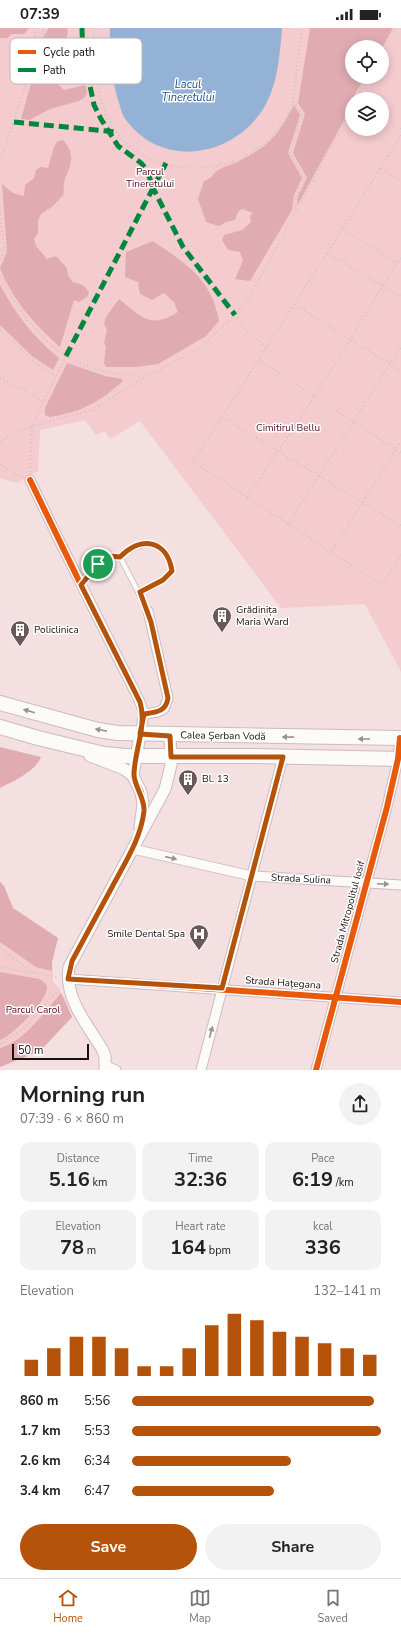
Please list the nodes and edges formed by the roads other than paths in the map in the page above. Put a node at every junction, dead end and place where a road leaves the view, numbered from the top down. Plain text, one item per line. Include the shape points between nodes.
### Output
1 (30, 480) road end
2 (120, 557) junction
3 (81, 585) junction
4 (140, 592) junction
5 (148, 611) joint
6 (0, 703) edge
7 (144, 714) junction
8 (0, 727) edge
9 (140, 734) junction
10 (170, 736) junction
11 (38, 738) junction
12 (400, 738) edge
13 (135, 757) junction
14 (171, 757) junction
15 (283, 757) junction
16 (400, 759) edge
17 (133, 776) junction
18 (165, 789) junction
19 (141, 792) junction
20 (133, 849) junction
21 (252, 876) junction
22 (367, 883) junction
23 (401, 885) edge
24 (68, 979) junction
25 (222, 988) junction
26 (336, 997) junction
27 (401, 1002) edge
28 (109, 1068) edge
29 (201, 1070) edge
30 (316, 1070) edge

1 - 3 street
2 - 3 lane via 110,556 104,559
2 - 4 lane
2 - 4 lane via 132,548 146,544 156,544 167,556 172,571 169,576
3 - 7 street via 135,691
4 - 5 lane
5 - 7 street via 168,698 164,709
9 -> 6 main road, Calea Șerban Vodă via 98,730
7 - 9 street
8 - 11 main road, Calea Șerban Vodă
9 - 10 main road, Calea Șerban Vodă
9 - 13 street
12 -> 10 main road, Calea Șerban Vodă
10 - 14 street
11 - 13 main road, Calea Șerban Vodă via 104,754
11 - 17 street via 118,766
12 - 16 street, Strada Mitropolitul Iosif
13 - 14 main road, Calea Șerban Vodă
13 - 17 street
14 - 15 main road, Calea Șerban Vodă
14 - 18 street
15 - 16 main road, Calea Șerban Vodă
15 - 21 street
16 - 22 street, Strada Mitropolitul Iosif
17 - 19 street
18 - 19 street via 151,797
18 - 20 street
19 - 20 street via 143,817
20 -> 21 street, Strada Sulina
20 - 24 street via 72,961
21 - 22 street, Strada Sulina
21 - 25 street
22 -> 23 street, Strada Sulina
22 - 26 street, Strada Mitropolitul Iosif
24 - 25 street, Strada Hațegana
24 - 28 street via 72,998 106,1056
25 - 26 street, Strada Hațegana
29 -> 25 street
26 - 27 street, Strada Hațegana
26 - 30 street, Strada Mitropolitul Iosif

